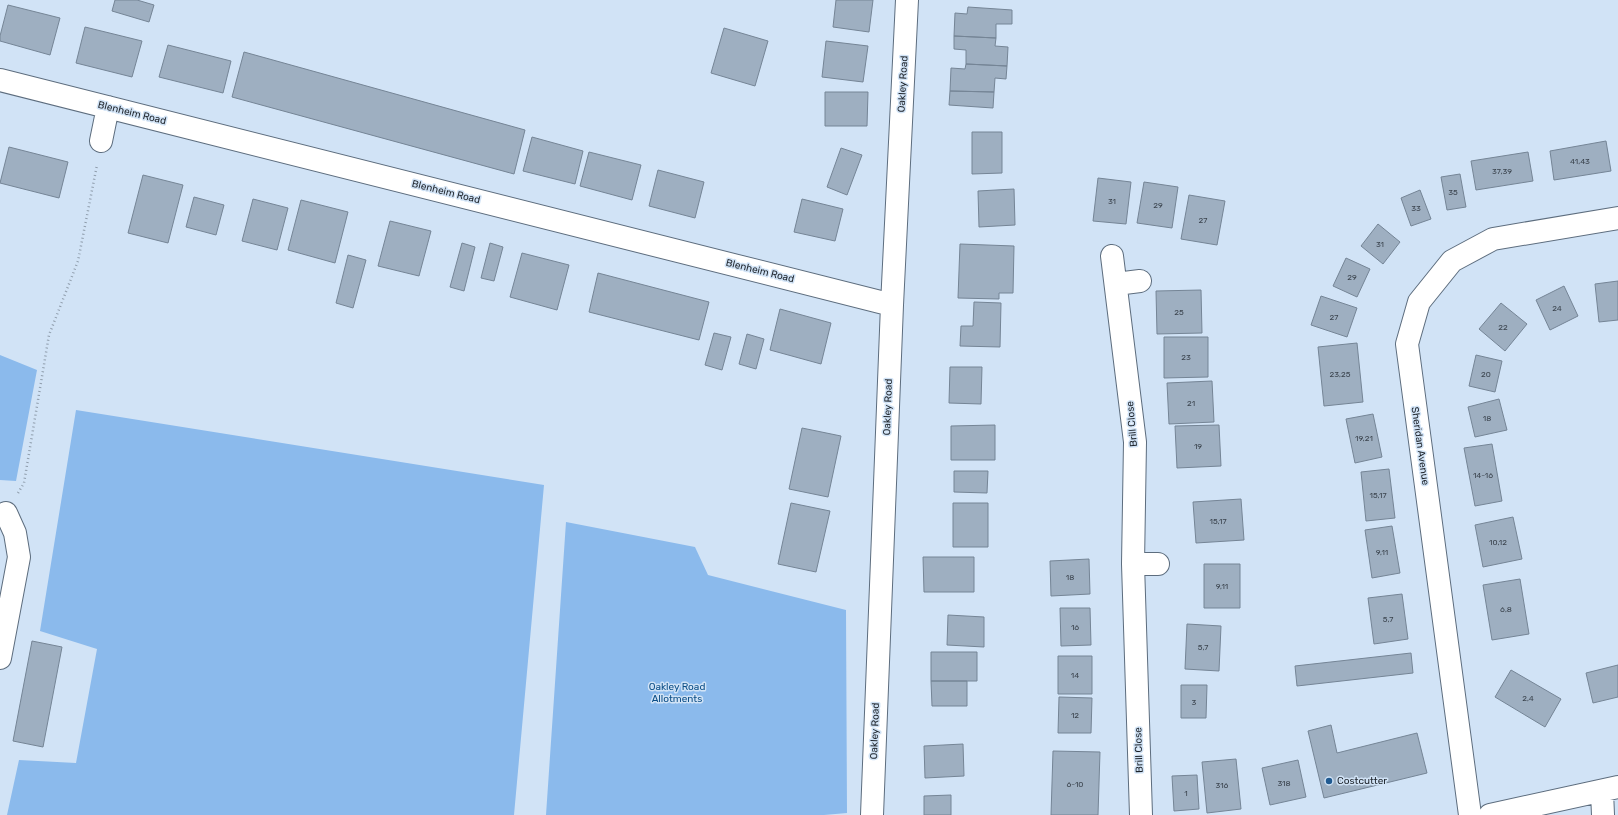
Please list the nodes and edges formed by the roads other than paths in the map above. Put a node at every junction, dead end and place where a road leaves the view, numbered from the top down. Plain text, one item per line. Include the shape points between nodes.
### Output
1 (907, 0) edge
2 (0, 80) edge
3 (108, 107) junction
4 (101, 141) road end
5 (1618, 218) edge
6 (1112, 256) dead end
7 (1140, 281) dead end
8 (1116, 284) junction
9 (892, 305) junction
10 (6, 513) road end
11 (1133, 564) junction
12 (1158, 564) dead end
13 (0, 658) edge
14 (1610, 789) edge
15 (872, 815) edge
16 (1141, 815) edge
17 (1470, 815) edge
18 (1490, 815) edge
19 (1604, 815) edge

1 - 9 street, Oakley Road
2 - 3 street, Blenheim Road
3 - 4 street
3 - 9 street, Blenheim Road
5 - 17 street, Sheridan Avenue via 1493,239 1452,261 1419,302 1407,344
6 - 8 street, Brill Close
7 - 8 street
8 - 11 street, Brill Close via 1135,442
9 - 15 street, Oakley Road
10 - 13 street via 15,533 19,557
11 - 12 street
11 - 16 street, Brill Close
14 - 18 street
14 - 19 street

